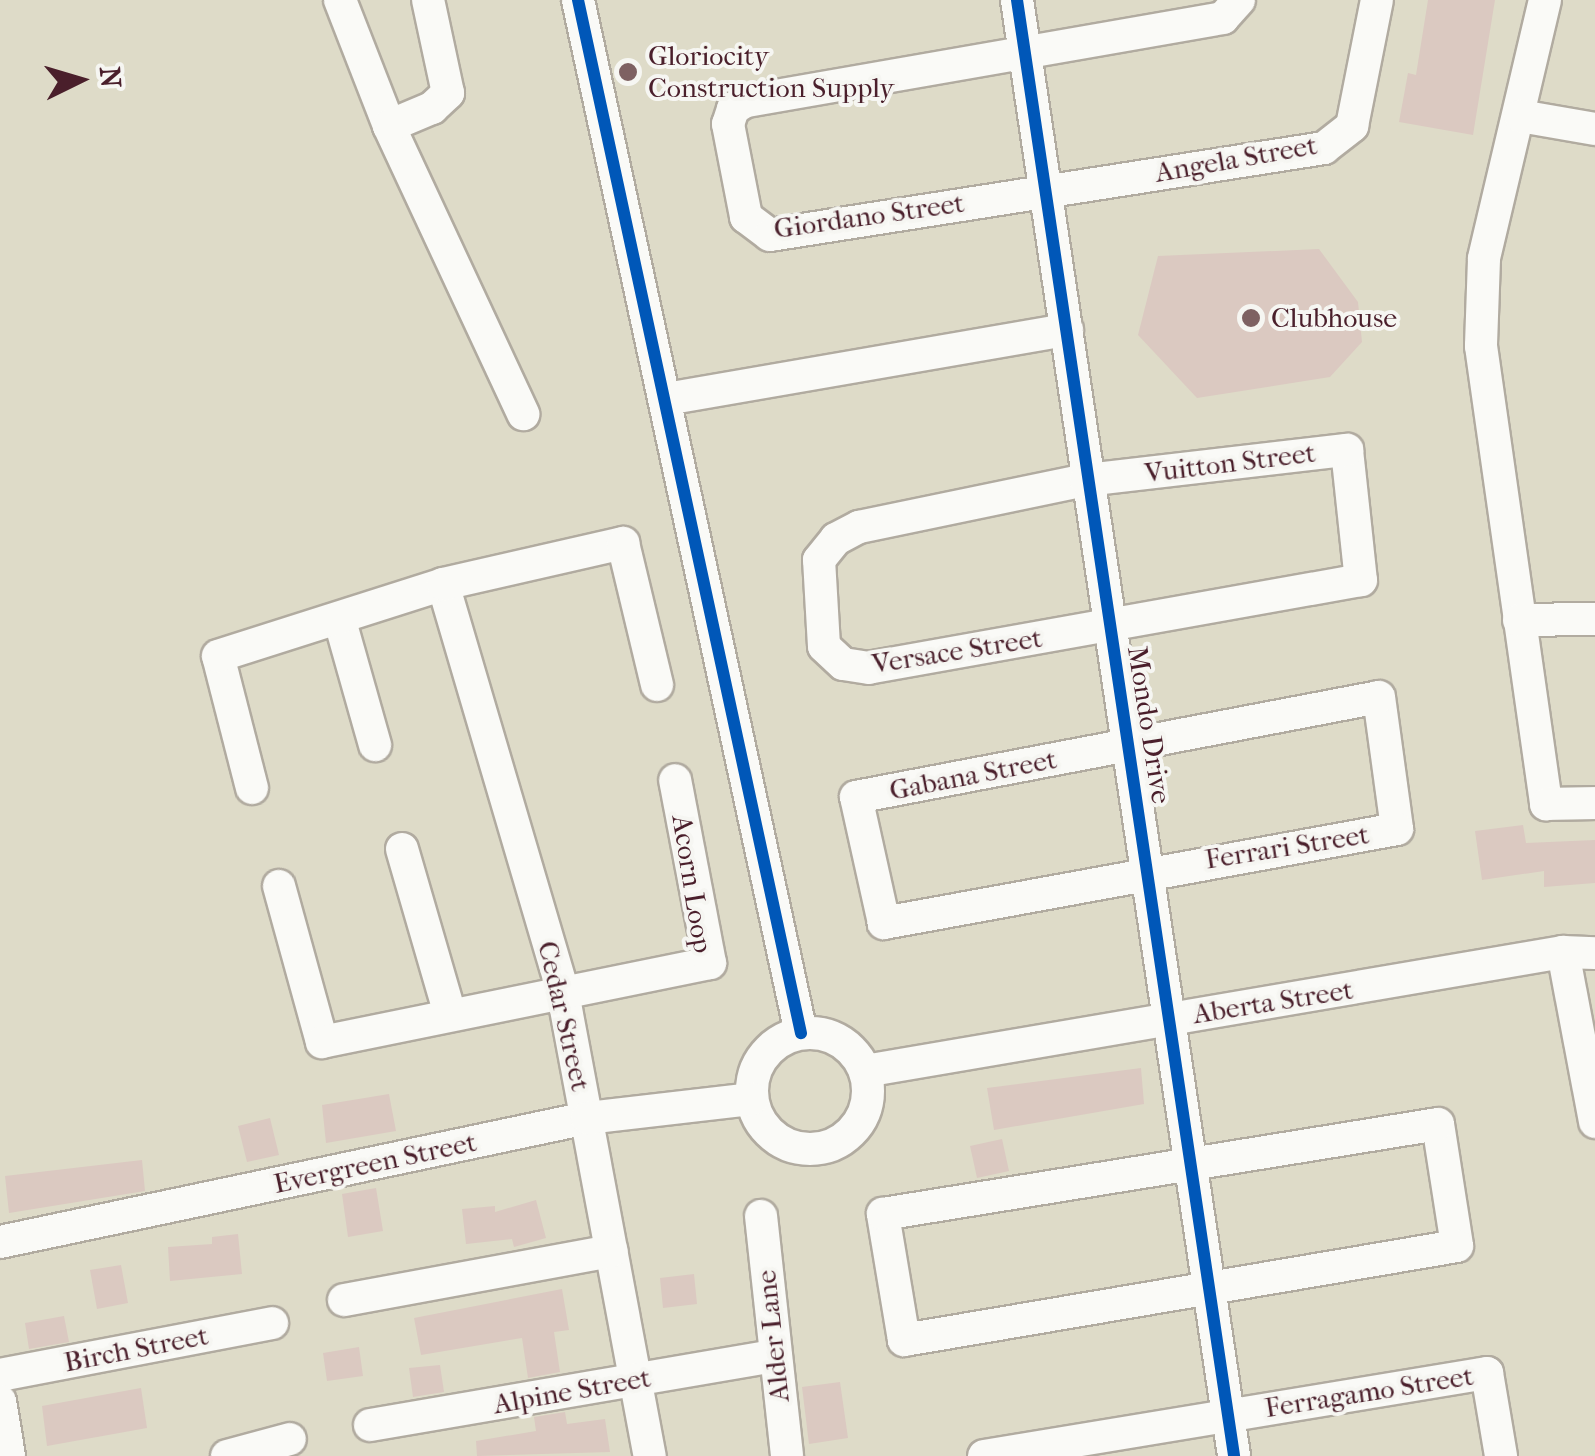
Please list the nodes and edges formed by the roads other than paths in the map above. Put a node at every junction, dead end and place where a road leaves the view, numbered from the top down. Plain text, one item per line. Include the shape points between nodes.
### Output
1 (340, 0) edge
2 (428, 0) edge
3 (578, 0) edge
4 (1017, 0) edge
5 (1239, 0) edge
6 (1377, 0) edge
7 (1546, 0) edge
8 (1026, 53) junction
9 (1520, 116) junction
10 (389, 126) junction
11 (1595, 129) edge
12 (1047, 191) junction
13 (1066, 330) junction
14 (666, 399) junction
15 (522, 414) dead end
16 (1086, 480) junction
17 (442, 584) junction
18 (1595, 619) edge
19 (340, 620) junction
20 (1519, 620) junction
21 (1109, 627) junction
22 (656, 685) dead end
23 (375, 744) dead end
24 (1126, 746) junction
25 (675, 780) dead end
26 (252, 788) dead end
27 (1595, 803) edge
28 (402, 849) dead end
29 (1146, 870) junction
30 (280, 886) dead end
31 (1579, 952) edge
32 (562, 993) junction
33 (450, 1014) junction
34 (1164, 1020) junction
35 (800, 1033) junction
36 (865, 1071) junction
37 (752, 1099) junction
38 (1594, 1113) edge
39 (587, 1118) junction
40 (1187, 1165) junction
41 (760, 1216) dead end
42 (0, 1242) edge
43 (612, 1251) junction
44 (1207, 1289) junction
45 (344, 1300) dead end
46 (272, 1323) dead end
47 (774, 1356) junction
48 (0, 1375) edge
49 (636, 1380) junction
50 (0, 1401) edge
51 (1228, 1416) junction
52 (370, 1426) dead end
53 (290, 1439) dead end
54 (9, 1456) edge
55 (227, 1456) edge
56 (650, 1456) edge
57 (787, 1456) edge
58 (984, 1456) edge
59 (1234, 1456) edge
60 (1501, 1456) edge

1 - 10 street
2 - 10 street via 448,93 441,103
3 - 14 street
4 - 8 street, Mondo Drive
5 - 8 street, Giordano Street via 1223,18
6 - 12 street, Angela Street via 1352,126 1324,148
7 - 9 street
8 - 12 street, Mondo Drive
8 - 12 street, Giordano Street via 744,102 728,124 746,216 770,235
9 - 11 street
9 - 20 street via 1484,260 1481,346
10 - 15 street
12 - 13 street, Mondo Drive
13 - 14 street
13 - 16 street, Mondo Drive
14 - 35 street
16 - 21 street, Mondo Drive
16 - 21 street, Vuitton Street via 1347,450 1360,580
16 - 21 street, Versace Street via 859,527 836,540 819,560 824,646 843,664 869,668
17 - 19 street
17 - 22 street via 623,543
17 - 32 street, Cedar Street
18 - 20 street
19 - 23 street
19 - 26 street via 218,656
20 - 27 street via 1546,804
21 - 24 street, Mondo Drive
24 - 29 street, Mondo Drive
24 - 29 street, Ferrari Street via 1378,697 1397,829
24 - 29 street, Gabana Street via 856,797 884,923
25 - 32 street, Acorn Loop via 710,963
28 - 33 street
29 - 34 street, Mondo Drive
30 - 33 street via 322,1042
31 - 34 street, Aberta Street
31 - 38 street, Aberta Street
32 - 33 street
32 - 39 street, Cedar Street
34 - 36 street, Aberta Street
34 - 40 street, Mondo Drive
35 - 36 street via 832,1037
35 - 37 street via 769,1049 758,1064
36 - 37 street via 868,1090 856,1127 823,1148 804,1150 770,1134
37 - 39 street, Evergreen Street
39 - 42 street, Evergreen Street
39 - 43 street, Cedar Street
40 - 44 street, Mondo Drive
40 - 44 street via 1438,1124 1457,1246
40 - 44 street via 883,1214 904,1340
41 - 47 street, Alder Lane
43 - 45 street
43 - 49 street, Cedar Street
44 - 51 street, Mondo Drive
46 - 48 street, Birch Street
47 - 49 street, Alpine Street
47 - 57 street, Alder Lane
49 - 52 street, Alpine Street
49 - 56 street, Cedar Street
50 - 54 street
51 - 58 street
51 - 59 street, Mondo Drive
51 - 60 street, Ferragamo Street via 1487,1373
53 - 55 street

